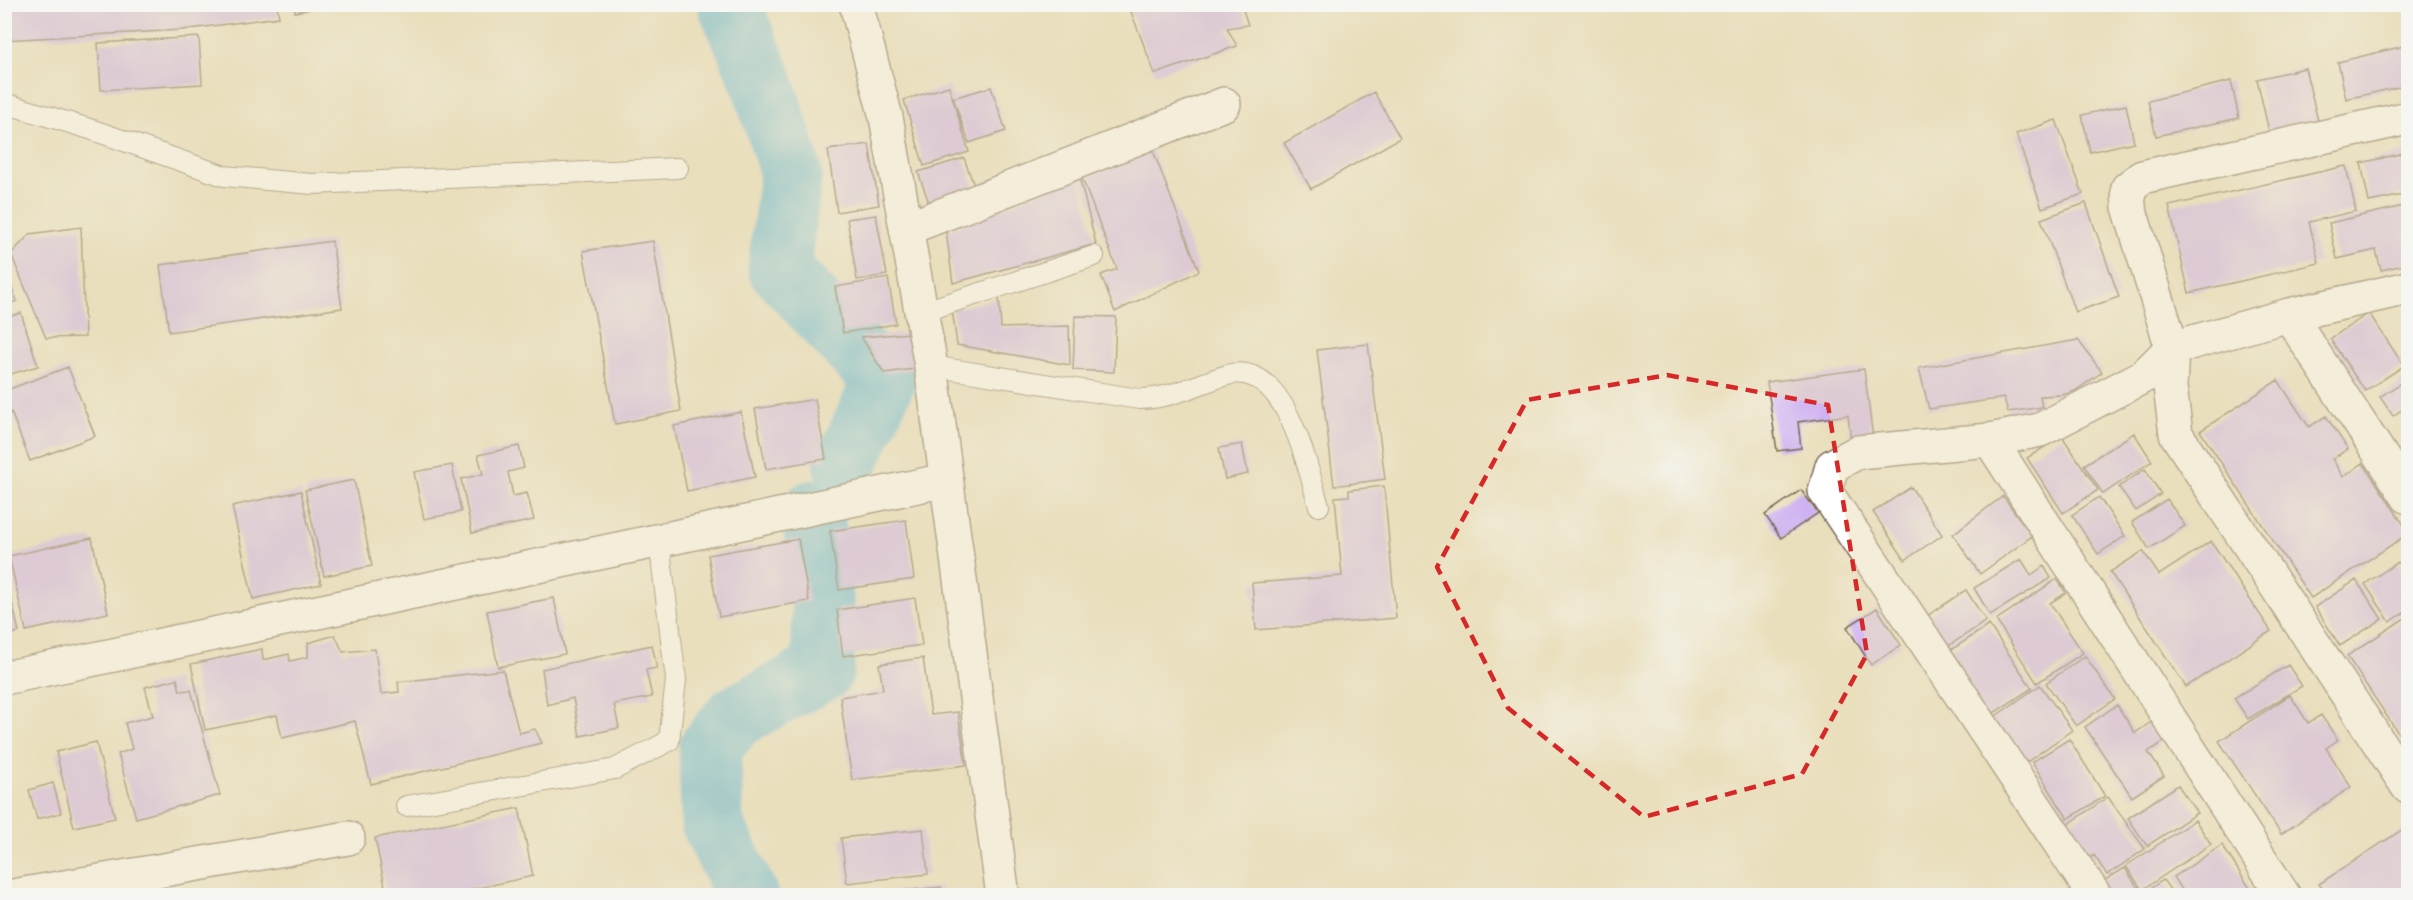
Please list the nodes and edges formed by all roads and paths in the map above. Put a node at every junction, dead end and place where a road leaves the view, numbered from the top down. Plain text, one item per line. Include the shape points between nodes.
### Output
1 (856, 4) edge
2 (4, 103) edge
3 (1224, 104) dead end
4 (2409, 118) edge
5 (678, 168) dead end
6 (906, 229) junction
7 (1094, 256) dead end
8 (2409, 288) edge
9 (922, 312) junction
10 (2289, 315) junction
11 (2172, 348) junction
12 (932, 366) junction
13 (1990, 440) junction
14 (946, 480) junction
15 (2409, 497) edge
16 (1319, 506) dead end
17 (659, 541) junction
18 (4, 678) edge
19 (2409, 787) edge
20 (406, 806) dead end
21 (348, 838) dead end
22 (13, 896) edge
23 (1003, 896) edge
24 (2095, 896) edge
25 (2284, 896) edge

1 - 6 street via 886,117
2 - 5 lane via 224,176 312,184
3 - 6 street
4 - 11 street via 2142,177 2127,188 2129,207
6 - 9 street
7 - 9 lane
8 - 10 street
9 - 12 street
10 - 11 street
10 - 15 street
11 - 13 street via 2144,376 2040,430
11 - 19 street via 2170,387 2176,434
12 - 14 street
12 - 16 lane via 1139,399 1168,397 1229,375 1246,373 1269,388 1283,404 1299,439
13 - 24 street via 1858,452 1832,466 1825,491
13 - 25 street
14 - 17 street
14 - 23 street
17 - 18 street
17 - 20 lane via 676,680 669,741 615,769
21 - 22 street

